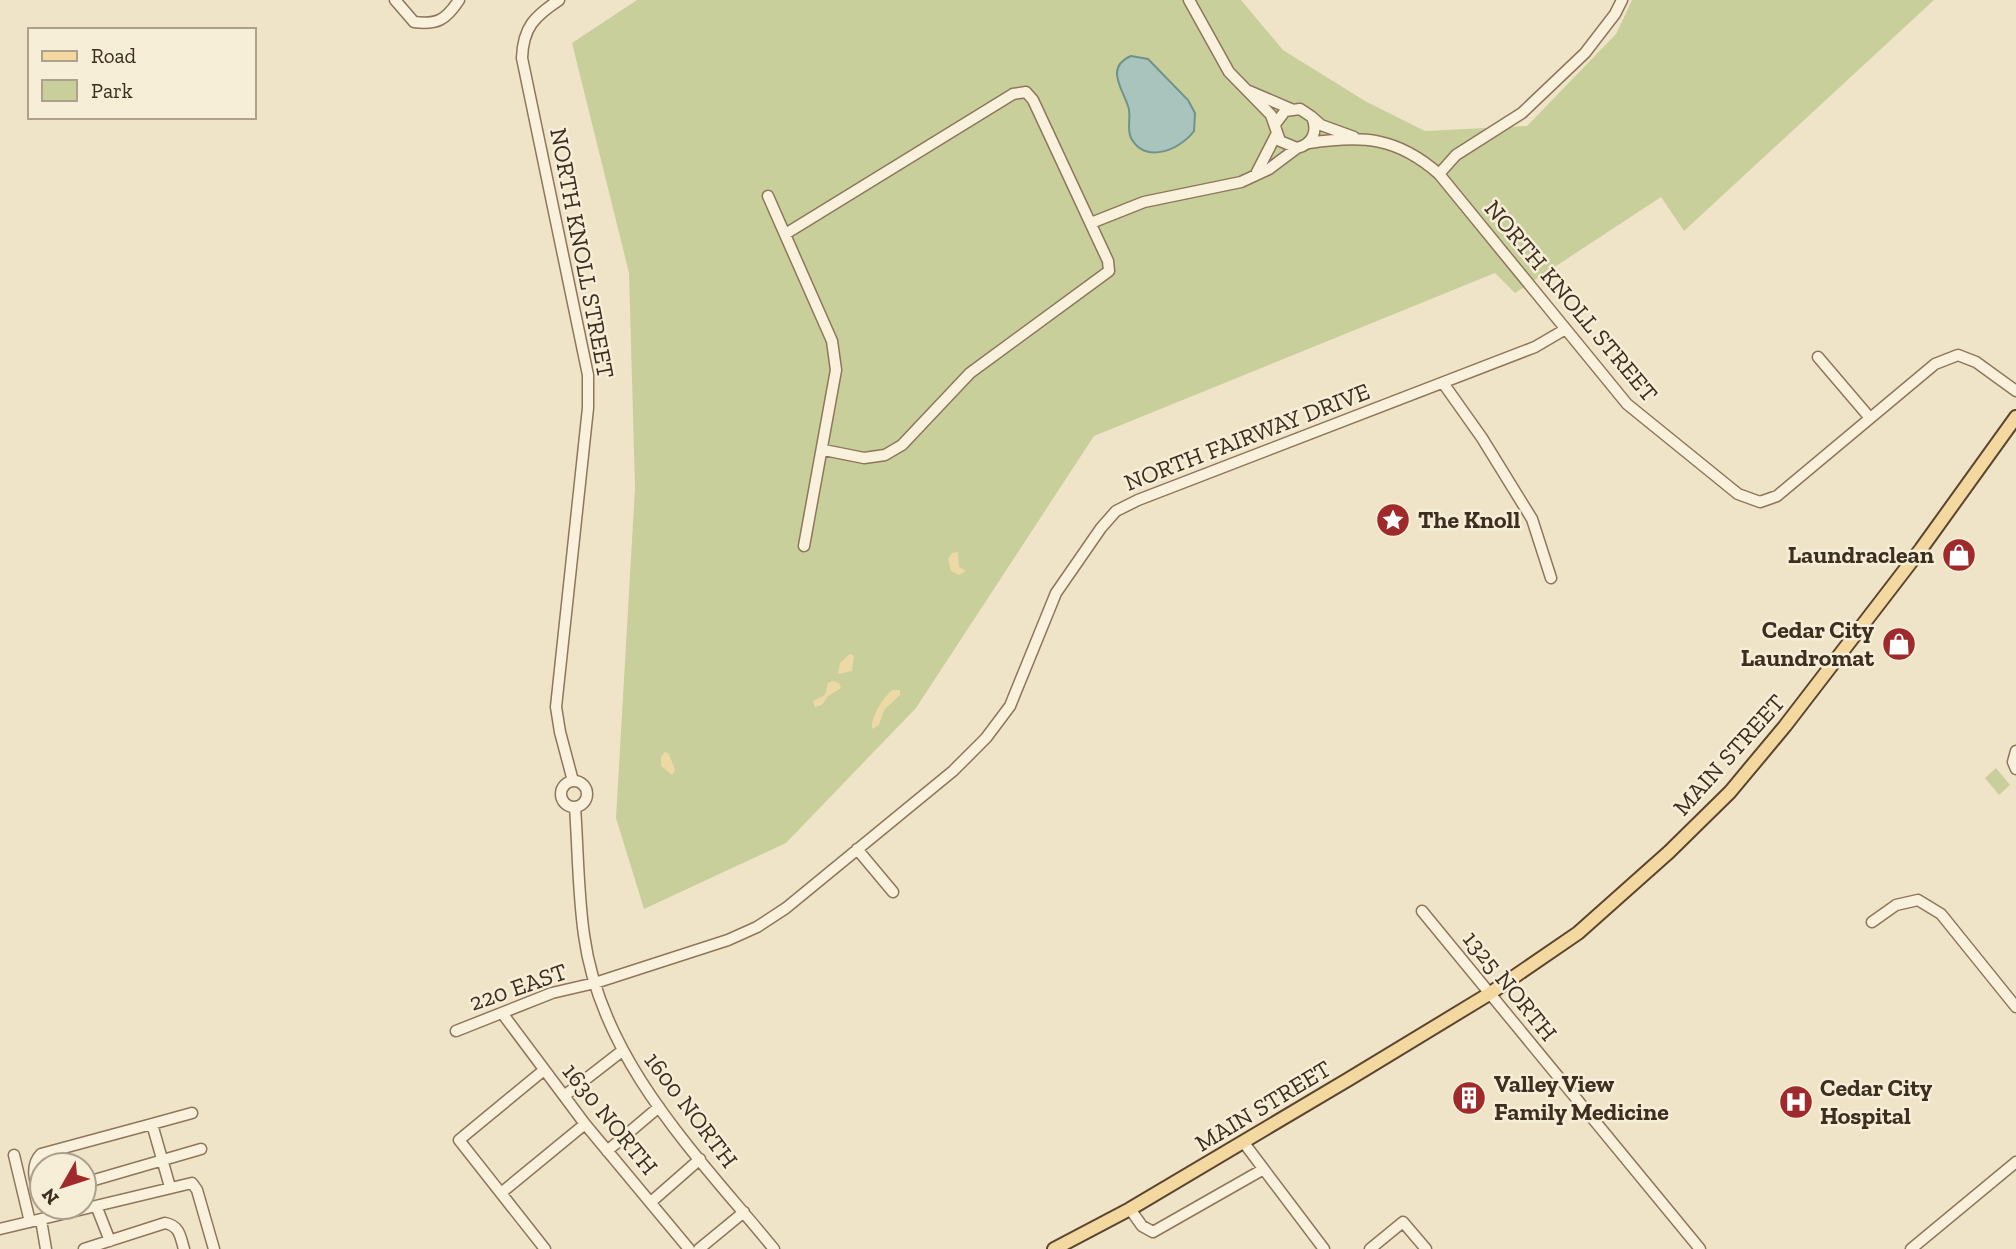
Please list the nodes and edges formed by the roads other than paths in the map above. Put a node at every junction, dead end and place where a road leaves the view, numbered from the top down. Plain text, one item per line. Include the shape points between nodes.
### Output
1 (395, 0) edge
2 (459, 0) edge
3 (1189, 0) edge
4 (1622, 0) edge
5 (556, 1) edge
6 (1248, 91) junction
7 (1291, 109) junction
8 (1311, 117) junction
9 (1276, 123) junction
10 (1276, 135) junction
11 (1354, 137) junction
12 (1309, 143) junction
13 (1297, 148) junction
14 (1257, 172) junction
15 (1439, 174) junction
16 (768, 196) dead end
17 (1091, 223) junction
18 (787, 233) junction
19 (1564, 330) junction
20 (1818, 357) dead end
21 (1443, 383) junction
22 (2016, 391) edge
23 (2016, 416) edge
24 (1870, 418) junction
25 (824, 450) junction
26 (804, 546) dead end
27 (1551, 578) dead end
28 (573, 781) junction
29 (575, 807) junction
30 (858, 849) junction
31 (893, 892) dead end
32 (1422, 911) dead end
33 (1872, 922) dead end
34 (595, 983) junction
35 (1489, 994) junction
36 (2016, 1007) edge
37 (502, 1013) junction
38 (456, 1031) dead end
39 (622, 1051) junction
40 (544, 1070) junction
41 (564, 1096) junction
42 (660, 1107) junction
43 (192, 1113) dead end
44 (152, 1124) junction
45 (585, 1124) junction
46 (1244, 1143) junction
47 (201, 1150) dead end
48 (52, 1151) edge
49 (607, 1151) junction
50 (14, 1155) dead end
51 (700, 1159) junction
52 (162, 1160) junction
53 (2016, 1162) edge
54 (1262, 1170) junction
55 (98, 1178) edge
56 (170, 1187) junction
57 (501, 1193) junction
58 (28, 1199) edge
59 (24, 1200) junction
60 (651, 1202) junction
61 (98, 1208) edge
62 (1130, 1209) junction
63 (98, 1211) edge
64 (744, 1212) junction
65 (36, 1221) edge
66 (41, 1221) edge
67 (30, 1222) junction
68 (0, 1229) edge
69 (110, 1241) junction
70 (46, 1249) edge
71 (83, 1249) edge
72 (184, 1249) edge
73 (214, 1249) edge
74 (545, 1249) edge
75 (689, 1249) edge
76 (699, 1249) edge
77 (775, 1249) edge
78 (1054, 1249) edge
79 (1324, 1249) edge
80 (1370, 1249) edge
81 (1426, 1249) edge
82 (1700, 1249) edge
83 (1911, 1249) edge

1 - 2 street via 414,22 432,24 448,18
3 - 6 street, NORTH KNOLL STREET via 1229,72
4 - 15 street via 1585,53 1522,113 1456,155
5 - 28 street, NORTH KNOLL STREET via 530,21 522,38 522,58 588,375 556,707
6 - 7 street, NORTH KNOLL STREET
6 - 9 street, NORTH KNOLL STREET
7 - 8 street, NORTH KNOLL STREET
7 - 9 street
8 - 11 street, NORTH KNOLL STREET
8 - 12 street via 1315,131
9 - 10 street
10 - 13 street via 1285,145
10 - 14 street
11 - 12 street, NORTH KNOLL STREET
11 - 15 street, NORTH KNOLL STREET via 1416,154
12 - 13 street, NORTH KNOLL STREET
13 - 14 street, NORTH KNOLL STREET via 1269,169
14 - 17 street, NORTH KNOLL STREET via 1241,182 1144,202
15 - 19 street, NORTH KNOLL STREET
16 - 18 street
17 - 18 street via 1026,92 1013,94
17 - 25 street via 1109,271 970,373 902,444 885,454 864,458
18 - 25 street via 832,341 836,370
19 - 21 street, NORTH FAIRWAY DRIVE via 1535,347
19 - 24 street, NORTH KNOLL STREET via 1646,423 1738,494 1760,502 1777,496
20 - 24 street
21 - 27 street via 1532,519
21 - 30 street, NORTH FAIRWAY DRIVE via 1116,511 1056,593 1010,706 986,738
22 - 24 street, NORTH KNOLL STREET via 1976,362 1958,355 1935,364
23 - 35 main road, MAIN STREET via 1921,549 1730,792 1578,933
25 - 26 street
28 - 29 street, NORTH KNOLL STREET via 561,792 563,801
28 - 29 street, NORTH KNOLL STREET via 581,782 587,793 585,801
29 - 34 street, NORTH KNOLL STREET via 584,936
30 - 31 street
30 - 34 street, NORTH FAIRWAY DRIVE via 757,927
32 - 35 street, 1325 NORTH
33 - 36 street via 1896,905 1918,901 1931,908 1941,914
34 - 37 street, 220 EAST via 552,993
34 - 39 street, 1600 NORTH
35 - 46 main road, MAIN STREET
35 - 82 street, 1325 NORTH
37 - 38 street, 220 EAST
37 - 40 street, 1630 NORTH
39 - 41 street
39 - 42 street, 1600 NORTH
40 - 41 street, 1630 NORTH
40 - 57 street via 459,1140
41 - 45 street, 1630 NORTH
42 - 49 street
42 - 51 street, 1600 NORTH
43 - 44 street
44 - 48 street
44 - 52 street
45 - 49 street, 1630 NORTH
45 - 57 street
46 - 54 street
46 - 62 main road, MAIN STREET
47 - 52 street
49 - 60 street, 1630 NORTH
50 - 59 street
51 - 60 street
51 - 64 street, 1600 NORTH
52 - 55 street
52 - 56 street
53 - 83 street
54 - 62 street via 1153,1232 1142,1226
54 - 79 street
56 - 61 street
56 - 73 street via 192,1183 197,1190
57 - 74 street
58 - 59 street
59 - 67 street
60 - 75 street, 1630 NORTH
62 - 78 main road, MAIN STREET
63 - 69 street
64 - 76 street
64 - 77 street, 1600 NORTH
65 - 67 street
66 - 70 street
67 - 68 street
69 - 71 street
69 - 72 street via 165,1223 179,1231
80 - 81 street via 1403,1222

